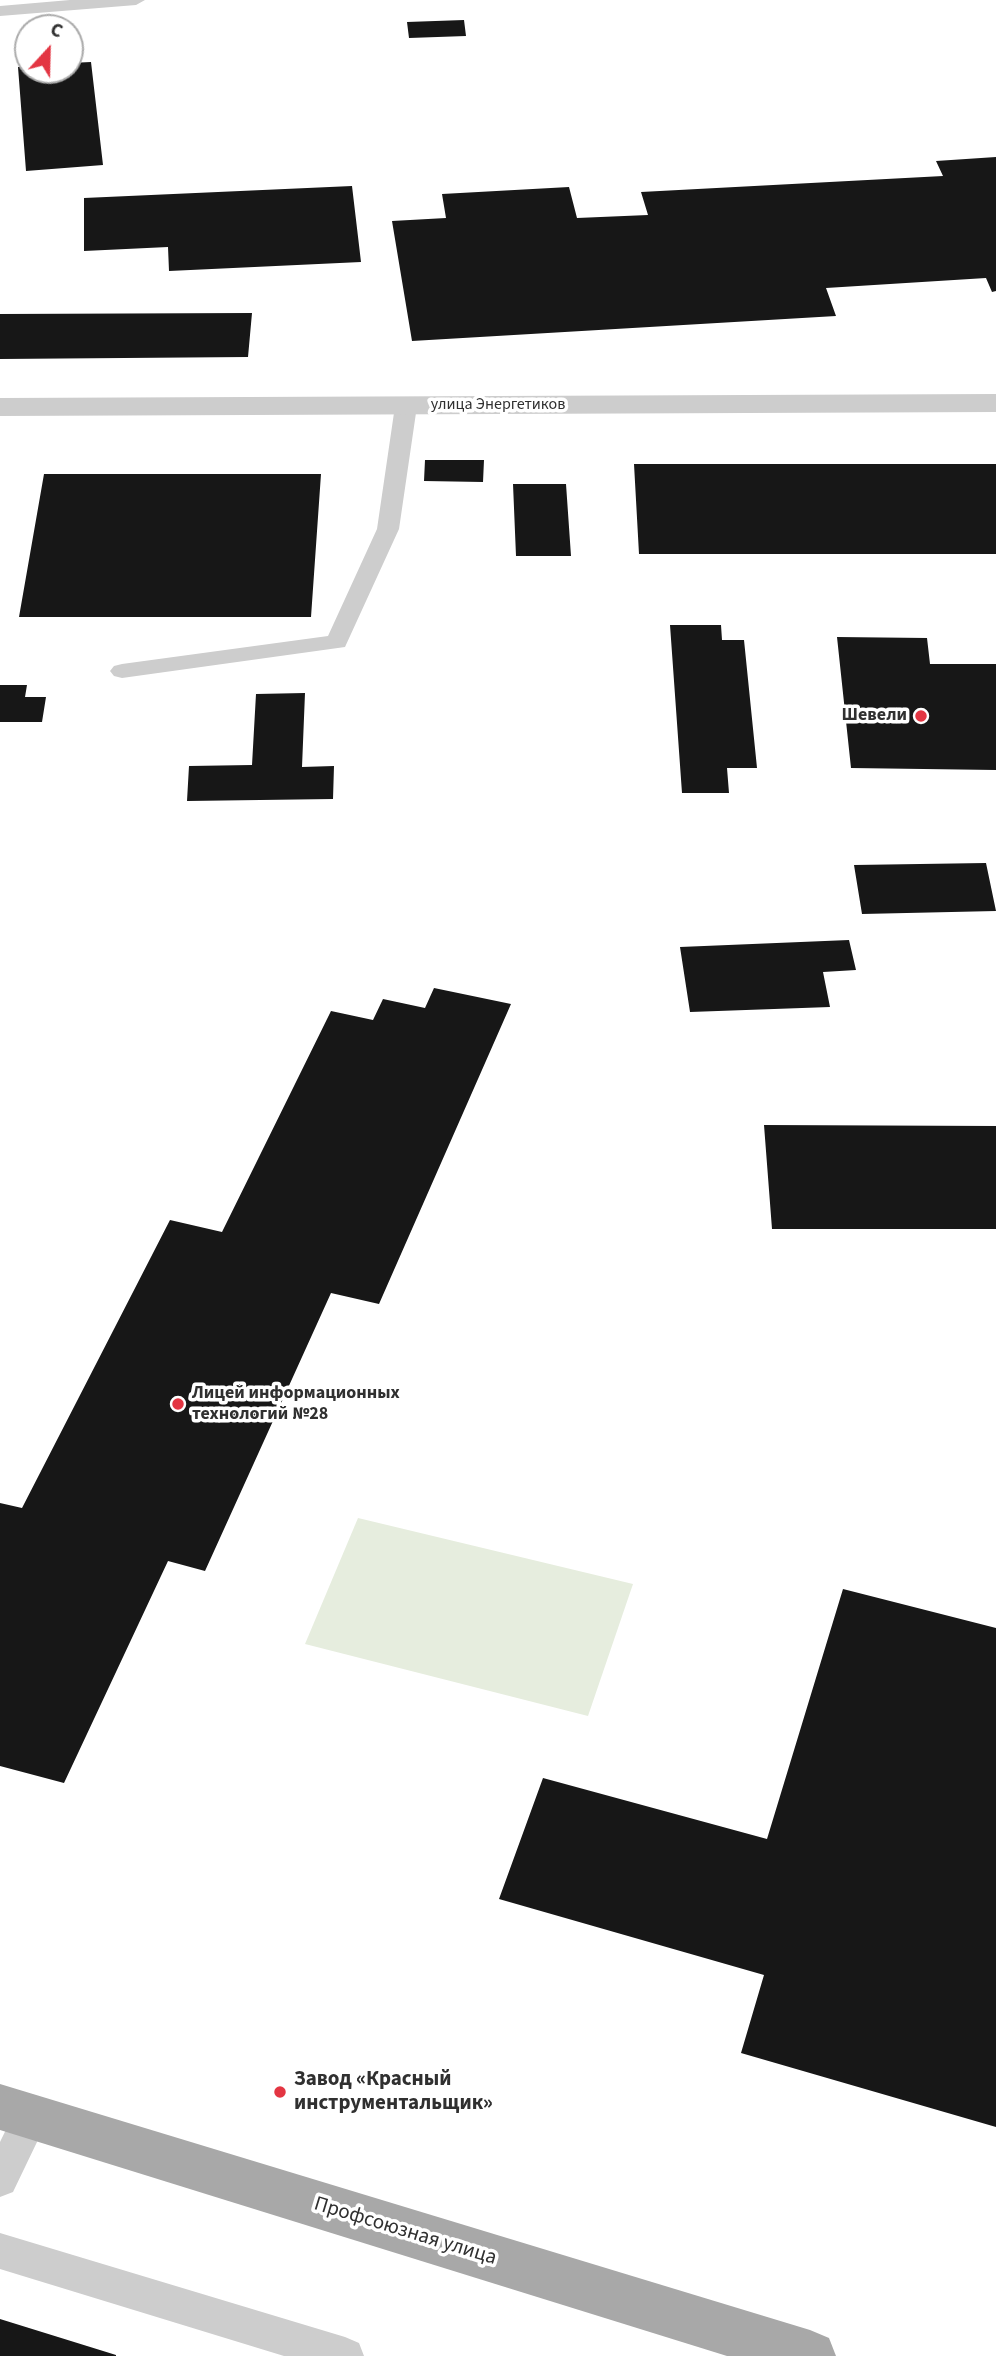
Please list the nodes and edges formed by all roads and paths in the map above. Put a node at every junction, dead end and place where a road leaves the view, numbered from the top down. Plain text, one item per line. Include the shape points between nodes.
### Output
1 (136, 0) edge
2 (0, 11) edge
3 (996, 404) edge
4 (406, 406) junction
5 (0, 407) edge
6 (122, 671) dead end
7 (15, 2112) edge
8 (0, 2180) edge
9 (0, 2251) edge
10 (345, 2356) edge
11 (810, 2356) edge

1 - 2 lane
3 - 4 street, улица Энергетиков
4 - 5 street, улица Энергетиков
4 - 6 lane via 388,529 337,642
7 - 8 lane
7 - 11 main road, Профсоюзная улица
9 - 10 lane

